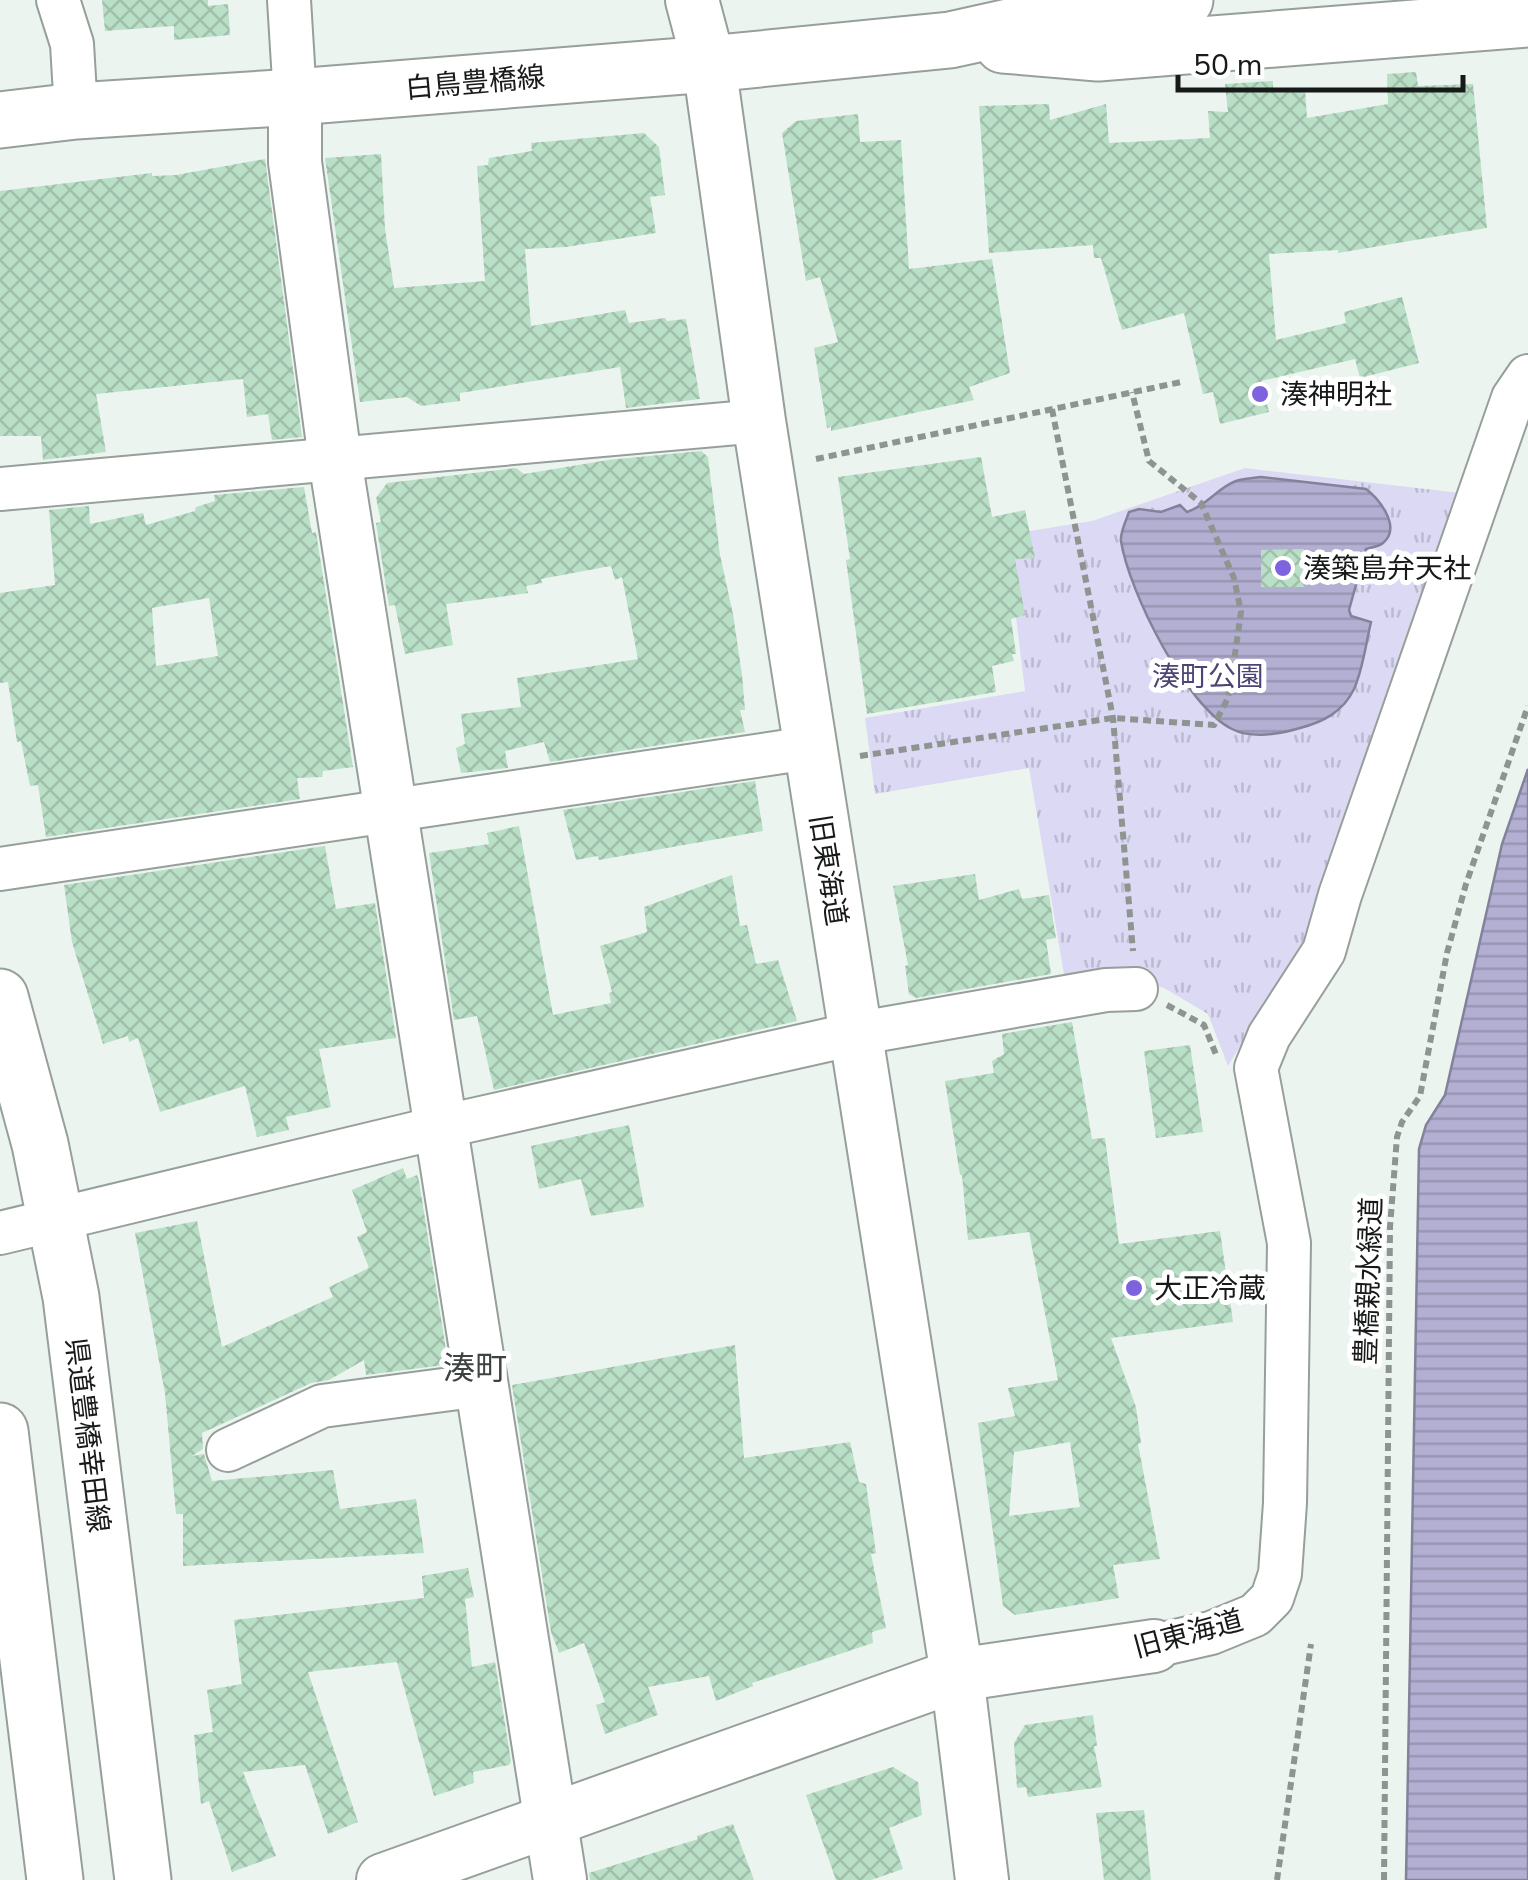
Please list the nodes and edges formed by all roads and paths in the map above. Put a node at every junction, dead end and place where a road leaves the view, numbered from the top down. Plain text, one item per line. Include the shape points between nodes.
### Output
1 (58, 0) edge
2 (289, 0) edge
3 (692, 0) edge
4 (1186, 0) edge
5 (1528, 19) edge
6 (950, 40) junction
7 (709, 64) junction
8 (295, 97) junction
9 (76, 110) junction
10 (0, 120) edge
11 (1528, 376) edge
12 (1181, 382) dead end
13 (1132, 392) junction
14 (1052, 409) junction
15 (759, 421) junction
16 (335, 459) junction
17 (816, 459) dead end
18 (0, 489) edge
19 (1528, 706) edge
20 (1113, 718) junction
21 (810, 748) junction
22 (860, 756) dead end
23 (390, 810) junction
24 (0, 869) edge
25 (1136, 990) junction
26 (0, 997) edge
27 (854, 1034) junction
28 (1222, 1068) dead end
29 (440, 1127) junction
30 (58, 1220) junction
31 (0, 1233) edge
32 (481, 1384) junction
33 (0, 1431) edge
34 (228, 1450) dead end
35 (11, 1614) edge
36 (1311, 1644) dead end
37 (1154, 1646) joint
38 (957, 1675) junction
39 (550, 1823) junction
40 (55, 1880) edge
41 (143, 1880) edge
42 (383, 1880) edge
43 (560, 1880) edge
44 (982, 1880) edge
45 (1277, 1880) edge
46 (1384, 1880) edge

1 - 9 street via 72,44
2 - 8 street
3 - 7 street, 旧東海道
4 - 6 main road, 白鳥豊橋線 via 1094,8
5 - 6 main road, 白鳥豊橋線 via 1098,53
6 - 7 main road, 白鳥豊橋線
7 - 8 main road, 白鳥豊橋線
7 - 15 street, 旧東海道
8 - 9 main road, 白鳥豊橋線
8 - 16 street via 295,162
9 - 10 main road, 白鳥豊橋線
11 - 37 street, 旧東海道 via 1473,510 1324,951 1256,1068 1289,1242 1280,1574 1272,1598 1255,1615
12 - 13 path
13 - 14 path
13 - 20 path via 1148,460 1201,503 1234,578 1241,612 1228,698 1214,725
14 - 17 path
14 - 20 path
15 - 16 street
15 - 21 street, 旧東海道
16 - 18 street
16 - 23 street
19 - 46 path, 豊橋親水緑道 via 1466,884 1420,1096 1398,1137 1390,1227
20 - 22 path
20 - 25 path
21 - 23 street
21 - 27 street, 旧東海道
23 - 24 street
23 - 29 street
25 - 27 street
25 - 28 path via 1204,1024
26 - 30 main road, 県道豊橋幸田線
27 - 29 street
27 - 38 street, 旧東海道
29 - 30 street
29 - 32 street
30 - 31 street
30 - 41 main road, 県道豊橋幸田線
32 - 34 street via 322,1406
32 - 39 street
33 - 35 main road
35 - 40 main road
36 - 45 path
37 - 38 street, 旧東海道
38 - 39 street, 旧東海道
38 - 44 street
39 - 42 street, 旧東海道
39 - 43 street

